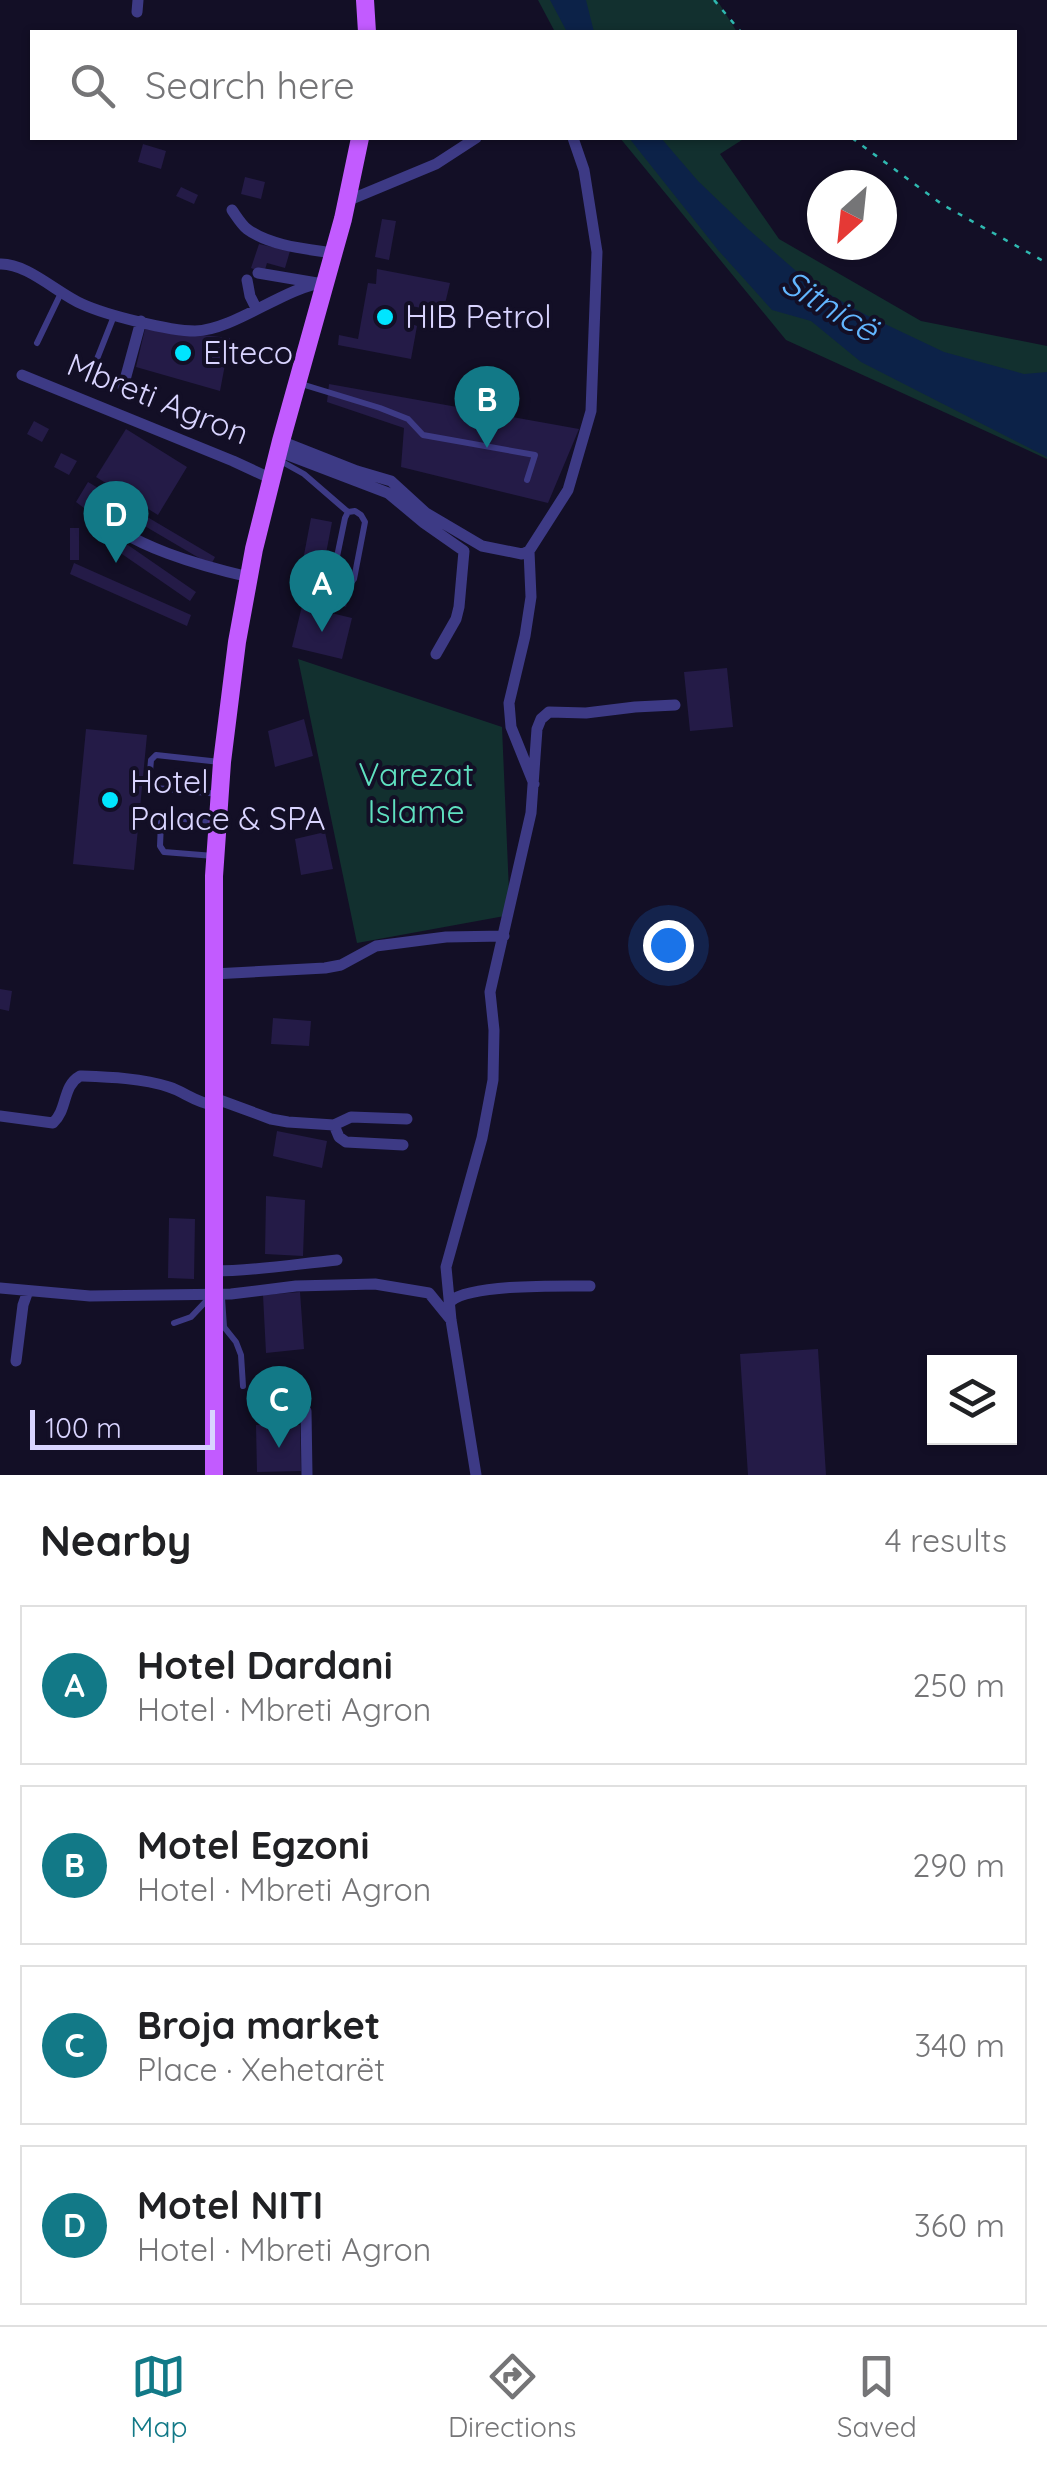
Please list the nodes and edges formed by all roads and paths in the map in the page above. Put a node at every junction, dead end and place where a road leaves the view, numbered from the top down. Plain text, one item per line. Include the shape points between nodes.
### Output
1 (365, 0) edge
2 (714, 0) edge
3 (366, 30) edge
4 (739, 30) edge
5 (360, 140) edge
6 (473, 140) edge
7 (574, 140) edge
8 (855, 140) edge
9 (347, 200) junction
10 (232, 210) dead end
11 (333, 253) junction
12 (1047, 263) edge
13 (0, 266) edge
14 (321, 283) junction
15 (61, 294) junction
16 (256, 308) junction
17 (115, 315) junction
18 (141, 321) junction
19 (38, 342) dead end
20 (95, 364) dead end
21 (22, 375) dead end
22 (297, 382) junction
23 (123, 387) dead end
24 (278, 450) junction
25 (272, 479) junction
26 (527, 480) dead end
27 (100, 511) dead end
28 (348, 512) junction
29 (529, 552) junction
30 (249, 577) junction
31 (436, 654) dead end
32 (675, 705) dead end
33 (222, 762) junction
34 (534, 784) junction
35 (219, 794) junction
36 (217, 821) junction
37 (215, 856) junction
38 (504, 936) junction
39 (213, 974) junction
40 (214, 1102) junction
41 (0, 1116) edge
42 (407, 1119) dead end
43 (334, 1125) junction
44 (403, 1145) dead end
45 (337, 1260) dead end
46 (214, 1271) junction
47 (590, 1286) dead end
48 (0, 1288) edge
49 (28, 1291) junction
50 (218, 1294) junction
51 (451, 1301) junction
52 (451, 1320) junction
53 (174, 1322) dead end
54 (16, 1361) dead end
55 (242, 1386) dead end
56 (306, 1411) dead end
57 (214, 1475) edge
58 (307, 1475) edge
59 (476, 1475) edge

1 - 3 main road
2 - 4 path
5 - 9 main road, Mbreti Agron
6 - 9 street via 436,164
7 - 29 street via 598,252 591,411 568,490
8 - 12 path via 943,205
9 - 11 main road, Mbreti Agron
10 - 11 street via 262,237
11 - 14 main road, Mbreti Agron
13 - 15 street via 21,268
14 - 16 street
14 - 16 street via 252,277
14 - 22 main road, Mbreti Agron
15 - 17 street
15 - 19 lane
16 - 18 street via 204,330
17 - 18 street
17 - 20 lane
18 - 23 street
21 - 25 street, Mbreti Agron
22 - 24 main road, Mbreti Agron
22 - 26 lane via 408,419 424,435 535,455
24 - 25 main road, Mbreti Agron
24 - 28 lane
24 - 29 street via 392,481 426,513 482,546
24 - 31 street via 388,493 464,550 456,619
25 - 30 main road, Mbreti Agron
27 - 30 street via 125,535
28 - 28 lane via 365,522 354,579 343,585 332,576
29 - 34 street via 531,597 509,704
30 - 33 main road, Mbreti Agron
32 - 34 street via 545,714
33 - 35 main road, Mbreti Agron
33 - 35 lane via 156,755 151,760 153,788
34 - 38 street
35 - 36 main road, Mbreti Agron
36 - 37 main road, Mbreti Agron
36 - 37 lane via 160,822 164,852
37 - 39 main road, Mbreti Agron
38 - 39 street via 376,946 326,968
38 - 51 street via 490,992 492,1080 482,1138 446,1267
39 - 40 main road, Mbreti Agron
40 - 41 street via 202,1104 156,1083 80,1076 70,1083 54,1123
40 - 43 street via 270,1119
40 - 46 main road, Mbreti Agron
42 - 43 street via 351,1117
43 - 44 street via 346,1142
45 - 46 street
46 - 50 main road, Mbreti Agron
47 - 51 street via 496,1288
48 - 49 street
49 - 50 street
49 - 54 street
50 - 52 street via 398,1286 429,1293
50 - 53 lane
50 - 55 lane, Mbreti Agron via 224,1327 241,1356
50 - 57 main road, Mbreti Agron
51 - 52 street
52 - 59 street
56 - 58 street

